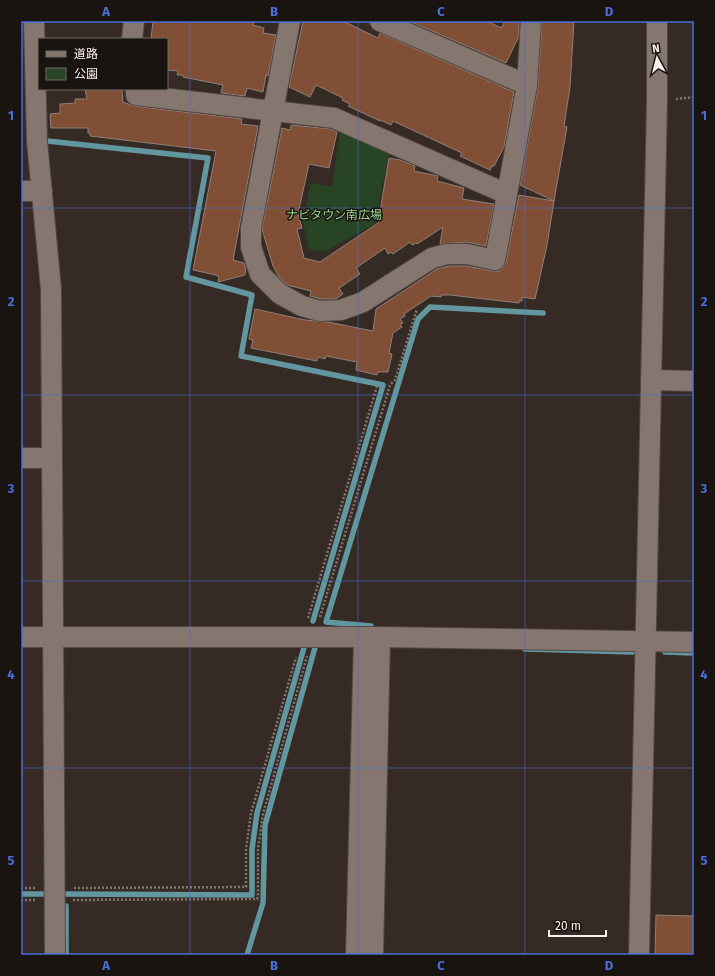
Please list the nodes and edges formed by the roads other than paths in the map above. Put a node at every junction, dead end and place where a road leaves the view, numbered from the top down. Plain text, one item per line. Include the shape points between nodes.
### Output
1 (34, 21) edge
2 (134, 21) edge
3 (290, 21) edge
4 (380, 21) edge
5 (531, 21) edge
6 (657, 21) edge
7 (132, 38) edge
8 (37, 43) edge
9 (527, 86) junction
10 (136, 90) edge
11 (273, 111) junction
12 (21, 191) edge
13 (42, 191) junction
14 (507, 194) junction
15 (651, 380) junction
16 (694, 381) edge
17 (21, 458) edge
18 (52, 458) junction
19 (21, 637) edge
20 (53, 637) junction
21 (372, 637) junction
22 (646, 642) junction
23 (694, 642) edge
24 (55, 955) edge
25 (356, 955) edge
26 (373, 955) edge
27 (639, 955) edge

1 - 8 street
2 - 7 street
3 - 11 street
4 - 9 street
5 - 9 street
6 - 15 street
8 - 13 street via 37,141
9 - 14 street
10 - 11 street via 136,95
11 - 14 street via 334,118
11 - 14 street via 251,228 251,247 260,274 280,294 302,306 320,311 341,310 363,302 432,258 447,254 467,254 495,260
12 - 13 street
13 - 18 street via 51,289
15 - 16 street
15 - 22 street
17 - 18 street
18 - 20 street
19 - 20 street
20 - 21 street
20 - 24 street
21 - 22 street
21 - 25 street
21 - 26 street
22 - 23 street
22 - 27 street

